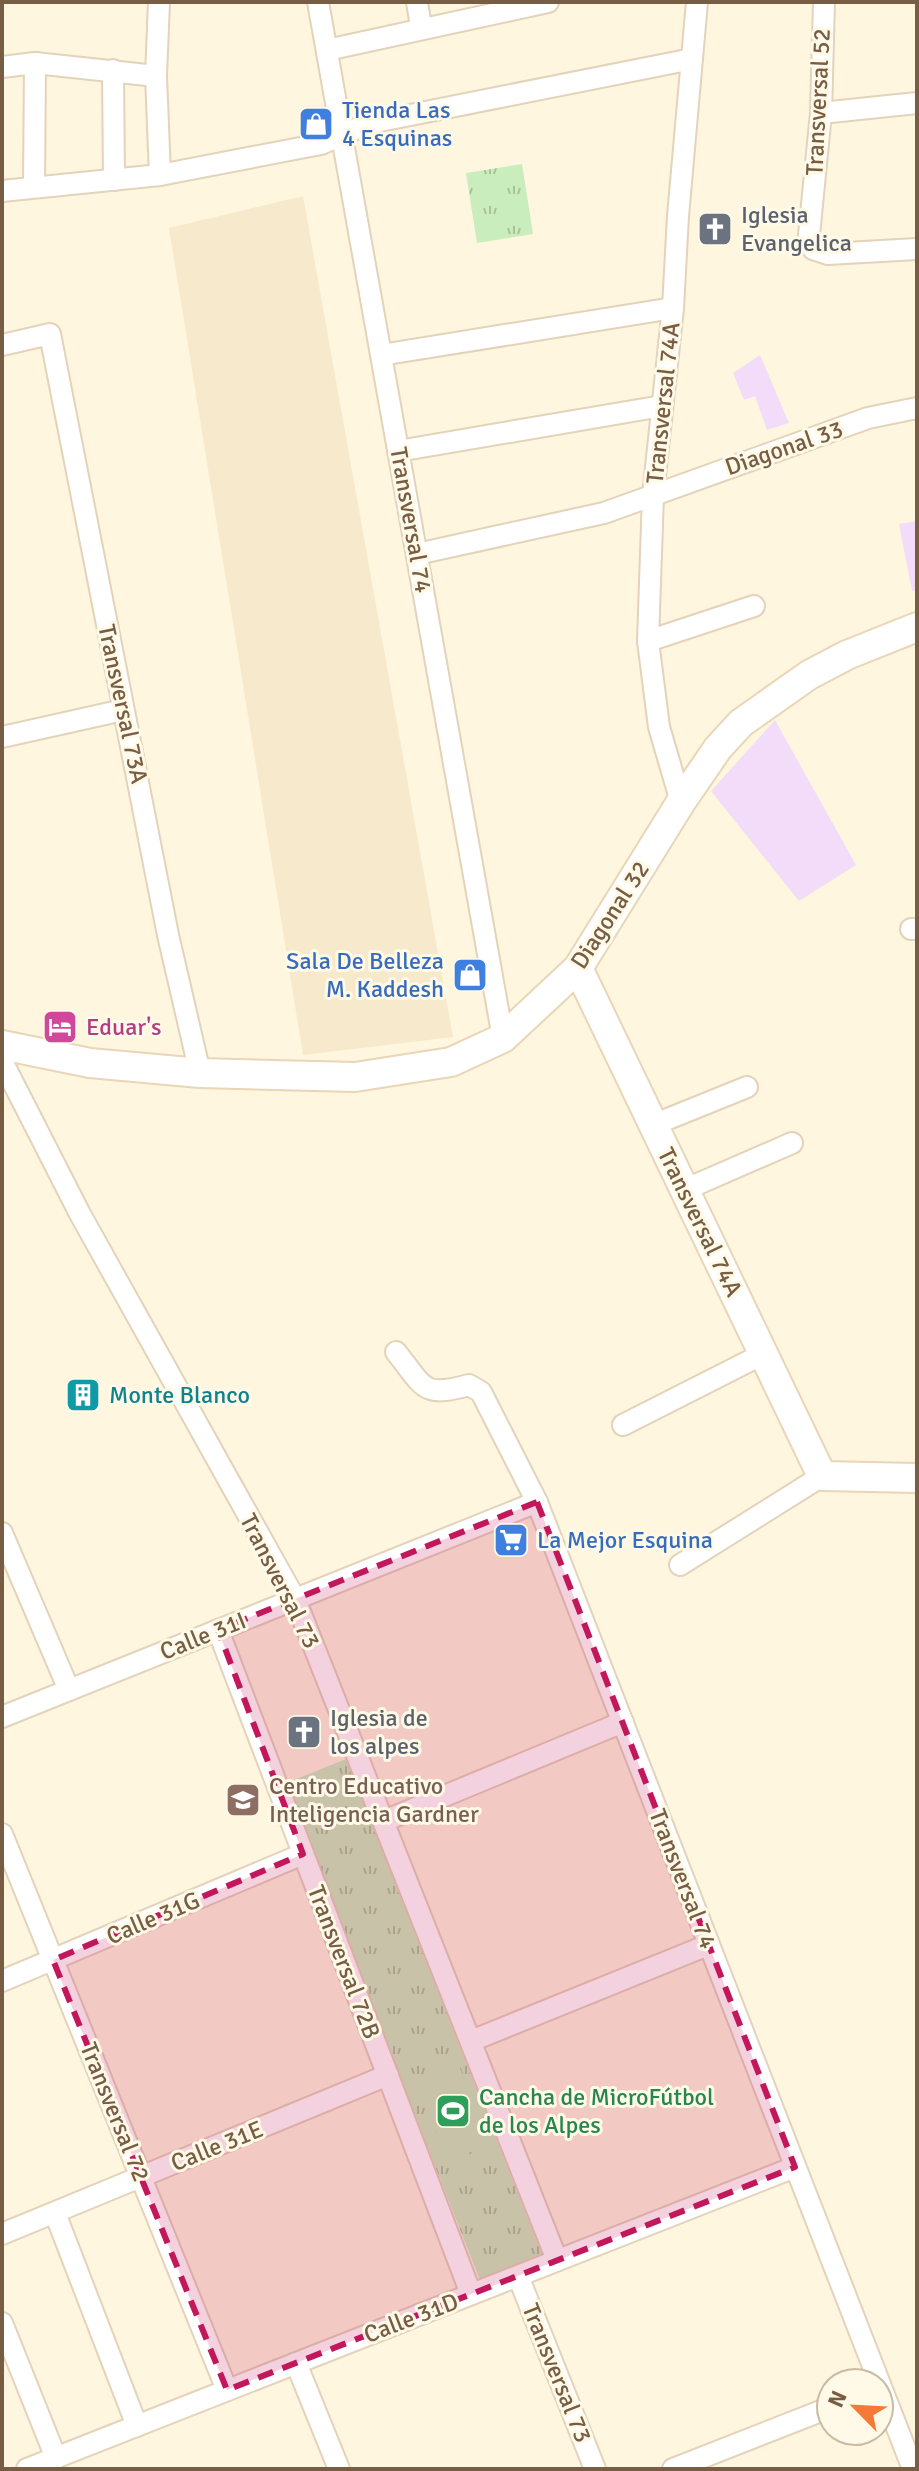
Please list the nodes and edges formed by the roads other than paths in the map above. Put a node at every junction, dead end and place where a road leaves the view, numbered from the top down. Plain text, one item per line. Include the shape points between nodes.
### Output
1 (159, 2) edge
2 (318, 2) edge
3 (417, 2) edge
4 (548, 2) edge
5 (697, 2) edge
6 (824, 2) edge
7 (421, 27) junction
8 (327, 50) junction
9 (692, 59) junction
10 (35, 63) junction
11 (2, 67) edge
12 (113, 70) junction
13 (156, 76) junction
14 (917, 103) edge
15 (821, 113) junction
16 (342, 135) junction
17 (160, 175) junction
18 (114, 180) junction
19 (34, 187) junction
20 (2, 191) edge
21 (917, 249) edge
22 (673, 308) junction
23 (2, 345) edge
24 (381, 355) junction
25 (662, 406) junction
26 (917, 408) edge
27 (398, 451) junction
28 (653, 495) junction
29 (417, 554) junction
30 (754, 606) dead end
31 (917, 627) edge
32 (648, 641) junction
33 (123, 710) junction
34 (2, 737) edge
35 (681, 802) junction
36 (578, 968) junction
37 (503, 1038) junction
38 (2, 1045) edge
39 (2, 1061) edge
40 (200, 1073) junction
41 (747, 1087) dead end
42 (653, 1125) junction
43 (792, 1143) dead end
44 (684, 1190) junction
45 (396, 1352) dead end
46 (763, 1354) junction
47 (623, 1425) dead end
48 (822, 1476) junction
49 (917, 1478) edge
50 (537, 1502) junction
51 (2, 1533) edge
52 (680, 1565) dead end
53 (295, 1599) junction
54 (218, 1630) junction
55 (69, 1690) junction
56 (2, 1717) edge
57 (623, 1722) junction
58 (384, 1821) junction
59 (2, 1834) edge
60 (303, 1854) junction
61 (708, 1945) junction
62 (53, 1960) junction
63 (2, 1981) edge
64 (471, 2041) junction
65 (388, 2075) junction
66 (795, 2167) junction
67 (141, 2177) junction
68 (55, 2213) junction
69 (2, 2234) edge
70 (557, 2260) junction
71 (518, 2276) junction
72 (471, 2294) junction
73 (2, 2323) edge
74 (296, 2363) junction
75 (872, 2367) edge
76 (227, 2390) junction
77 (815, 2413) edge
78 (895, 2424) edge
79 (137, 2426) junction
80 (56, 2458) junction
81 (27, 2469) edge
82 (339, 2469) edge
83 (595, 2469) edge
84 (673, 2469) edge
85 (913, 2469) edge

1 - 13 street
2 - 8 street, Transversal 74
3 - 7 street
4 - 7 street
5 - 9 street, Transversal 74A
6 - 15 street, Transversal 52
7 - 8 street
8 - 16 street, Transversal 74
9 - 16 street via 370,123
9 - 22 street, Transversal 74A
10 - 11 street
10 - 12 street
10 - 19 street
12 - 13 street
12 - 18 street
13 - 17 street
14 - 15 street
15 - 21 street, Transversal 52 via 809,235 813,249 828,254
16 - 17 street via 321,144
16 - 24 street, Transversal 74
17 - 18 street
18 - 19 street
19 - 20 street
22 - 24 street
22 - 25 street, Transversal 74A
23 - 33 street, Transversal 73A via 50,334
24 - 27 street, Transversal 74
25 - 27 street
25 - 28 street, Transversal 74A
26 - 28 street, Diagonal 33 via 868,418
27 - 29 street, Transversal 74
28 - 29 street, Diagonal 33 via 604,513
28 - 32 street, Transversal 74A
29 - 37 street, Transversal 74
30 - 32 street
31 - 35 street, Diagonal 32 via 847,655 775,696 718,748
32 - 35 street, Transversal 74A via 659,727
33 - 34 street
33 - 40 street, Transversal 73A
35 - 36 street, Diagonal 32
36 - 37 street, Diagonal 32
36 - 42 street, Transversal 74A
37 - 40 street, Diagonal 32 via 451,1062 379,1075
38 - 40 street, Diagonal 32 via 90,1063
39 - 53 street, Transversal 73 via 80,1214
41 - 42 street
42 - 44 street, Transversal 74A
43 - 44 street
44 - 46 street, Transversal 74A
45 - 50 street, Transversal 74 via 428,1390 438,1394 469,1385 481,1392
46 - 47 street
46 - 48 street, Transversal 74A
48 - 49 street
48 - 52 street
50 - 53 street, Calle 31I
50 - 57 street, Transversal 74
51 - 55 street
53 - 54 street, Calle 31I
53 - 58 street, Transversal 73
54 - 55 street, Calle 31I
54 - 60 street, Transversal 72B
55 - 56 street, Calle 31I
57 - 58 street
57 - 61 street, Transversal 74
58 - 64 street, Transversal 73
59 - 62 street, Transversal 72
60 - 62 street, Calle 31G
60 - 65 street, Transversal 72B
61 - 64 street
61 - 66 street, Transversal 74
62 - 63 street, Calle 31G
62 - 67 street, Transversal 72
64 - 70 street, Transversal 73
65 - 67 street, Calle 31E
65 - 72 street, Transversal 72B
66 - 70 street, Calle 31D
66 - 75 street, Transversal 74
67 - 68 street, Calle 31E
67 - 76 street, Transversal 72
68 - 69 street, Calle 31E
68 - 79 street
70 - 71 street, Calle 31D
71 - 72 street, Calle 31D
71 - 83 street, Transversal 73
72 - 74 street, Calle 31D
73 - 80 street
74 - 76 street, Calle 31D
74 - 82 street
76 - 79 street, Calle 31D
77 - 84 street
78 - 85 street, Transversal 74
79 - 80 street, Calle 31D
80 - 81 street, Calle 31D

